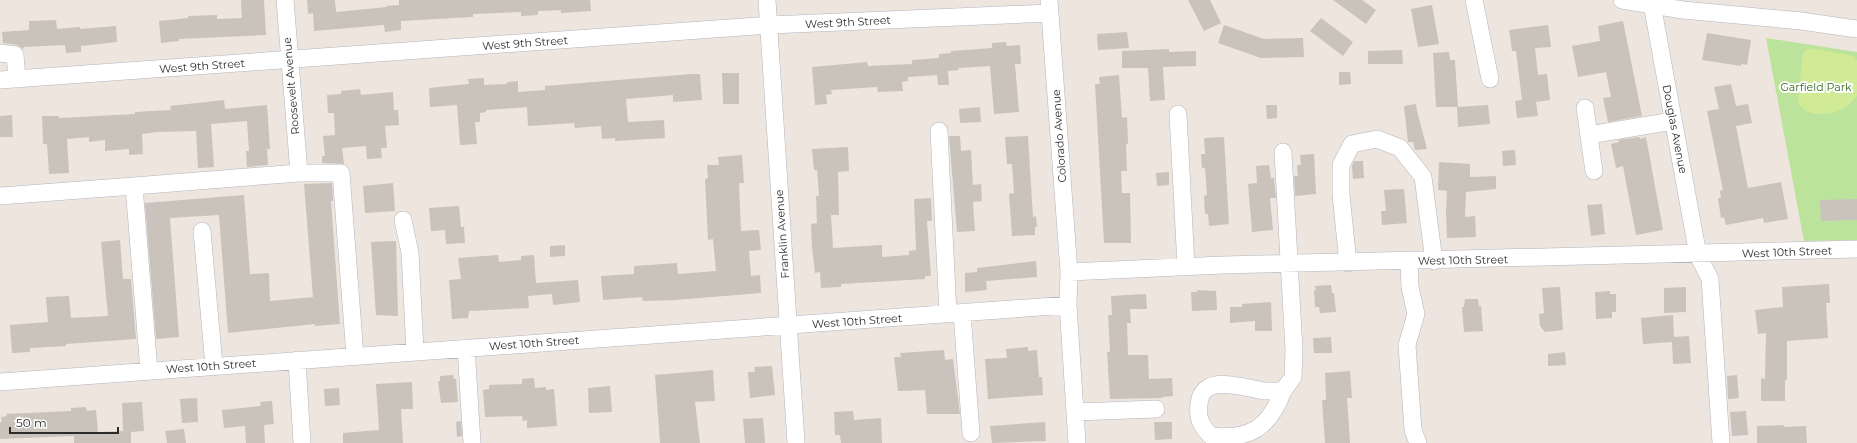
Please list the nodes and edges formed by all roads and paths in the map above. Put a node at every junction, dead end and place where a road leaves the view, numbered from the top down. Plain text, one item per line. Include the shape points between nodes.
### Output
1 (285, 0) edge
2 (767, 0) edge
3 (1474, 0) edge
4 (1622, 0) edge
5 (1652, 4) junction
6 (1050, 7) edge
7 (770, 26) junction
8 (1857, 29) edge
9 (0, 53) edge
10 (289, 60) junction
11 (17, 79) junction
12 (1490, 79) dead end
13 (0, 80) edge
14 (1585, 108) dead end
15 (1178, 114) dead end
16 (1673, 121) junction
17 (938, 131) dead end
18 (1589, 135) junction
19 (1283, 152) dead end
20 (1594, 170) dead end
21 (299, 173) junction
22 (134, 186) junction
23 (0, 196) edge
24 (403, 220) dead end
25 (202, 231) dead end
26 (1857, 250) edge
27 (1698, 255) junction
28 (1434, 261) junction
29 (1409, 262) junction
30 (1348, 263) junction
31 (1289, 264) junction
32 (1186, 266) junction
33 (1070, 272) junction
34 (1068, 305) junction
35 (955, 314) junction
36 (788, 326) junction
37 (466, 348) junction
38 (415, 352) junction
39 (355, 356) junction
40 (297, 360) junction
41 (214, 366) junction
42 (149, 371) junction
43 (0, 382) edge
44 (1283, 391) junction
45 (1156, 410) dead end
46 (1075, 412) junction
47 (971, 433) dead end
48 (302, 443) edge
49 (472, 443) edge
50 (796, 443) edge
51 (1077, 443) edge
52 (1418, 443) edge
53 (1721, 443) edge

1 - 10 street, Roosevelt Avenue
2 - 7 street, Franklin Avenue
3 - 12 street
4 - 5 street
5 - 8 street via 1683,10
5 - 16 street, Douglas Avenue
6 - 7 street, West 9th Street
6 - 33 street, Colorado Avenue
7 - 10 street, West 9th Street
7 - 36 street, Franklin Avenue
9 - 11 street via 15,55
10 - 11 street, West 9th Street
10 - 21 street, Roosevelt Avenue
11 - 13 street, West 9th Street
14 - 18 street
15 - 32 street
16 - 18 street
16 - 27 street, Douglas Avenue
17 - 35 street
18 - 20 street
19 - 31 street
21 - 22 street
21 - 39 street via 342,173
22 - 23 street
22 - 42 street
24 - 38 street via 410,253
25 - 41 street
26 - 27 street, West 10th Street
27 - 28 street, West 10th Street
27 - 53 street, Douglas Avenue via 1710,279
28 - 29 street, West 10th Street
28 - 30 street via 1423,176 1400,148 1377,139 1352,144 1341,166 1341,195
29 - 30 street, West 10th Street
29 - 52 street via 1410,287 1416,314 1407,345 1413,430
30 - 31 street, West 10th Street
31 - 32 street, West 10th Street
31 - 44 street via 1293,377
32 - 33 street, West 10th Street
33 - 34 street, Colorado Avenue
34 - 35 street, West 10th Street
34 - 46 street
35 - 36 street, West 10th Street
35 - 47 street
36 - 37 street, West 10th Street
36 - 50 street, Franklin Avenue
37 - 38 street, West 10th Street
37 - 49 street
38 - 39 street, West 10th Street
39 - 40 street, West 10th Street
40 - 41 street, West 10th Street
40 - 48 street
41 - 42 street, West 10th Street
42 - 43 street, West 10th Street
44 - 44 street via 1265,391 1221,384 1207,388 1199,398 1198,412 1202,427 1211,436 1241,437 1260,427 1278,403
45 - 46 street
46 - 51 street

